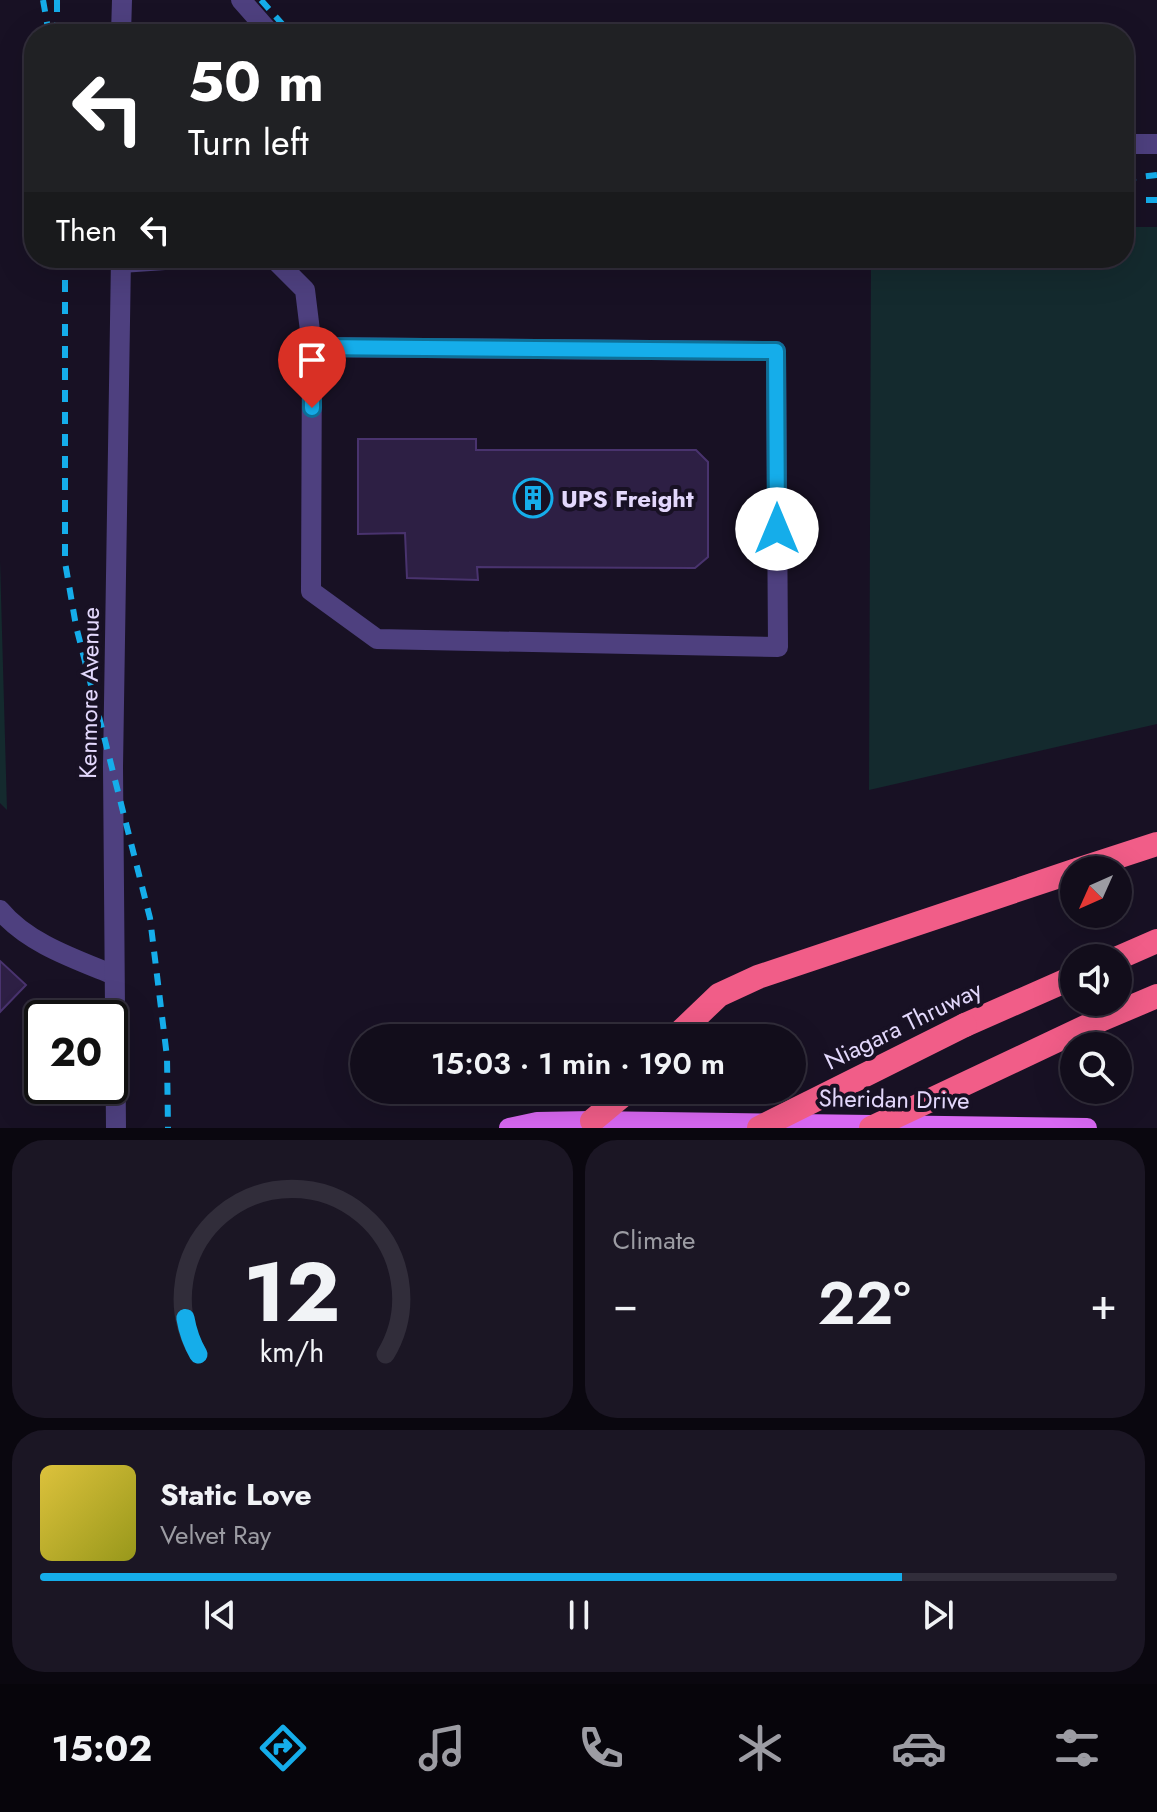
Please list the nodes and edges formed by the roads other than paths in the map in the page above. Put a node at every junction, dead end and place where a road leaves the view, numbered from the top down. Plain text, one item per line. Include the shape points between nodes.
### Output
1 (122, 0) edge
2 (241, 0) edge
3 (121, 24) edge
4 (262, 24) edge
5 (1134, 144) edge
6 (1157, 144) edge
7 (121, 268) edge
8 (283, 268) edge
9 (312, 347) junction
10 (1157, 844) edge
11 (1119, 856) edge
12 (1060, 875) edge
13 (0, 910) edge
14 (1157, 941) edge
15 (1132, 952) edge
16 (114, 975) junction
17 (1060, 983) edge
18 (1157, 996) edge
19 (689, 1024) edge
20 (612, 1104) edge
21 (592, 1121) junction
22 (116, 1128) edge
23 (509, 1128) edge
24 (759, 1128) edge
25 (871, 1128) edge
26 (1087, 1128) edge

1 - 3 street
2 - 4 street
5 - 6 street
7 - 16 street, Kenmore Avenue
8 - 9 street via 305,290
9 - 9 street via 311,591 377,639 778,647 776,351
10 - 11 highway
12 - 19 highway via 758,977 719,995
13 - 16 street via 10,922 64,955
14 - 15 highway
16 - 22 street, Kenmore Avenue
17 - 24 highway, Niagara Thruway, bridge
18 - 25 highway, bridge
20 - 21 highway
21 - 23 main road, Sheridan Drive
21 - 26 main road, Sheridan Drive

